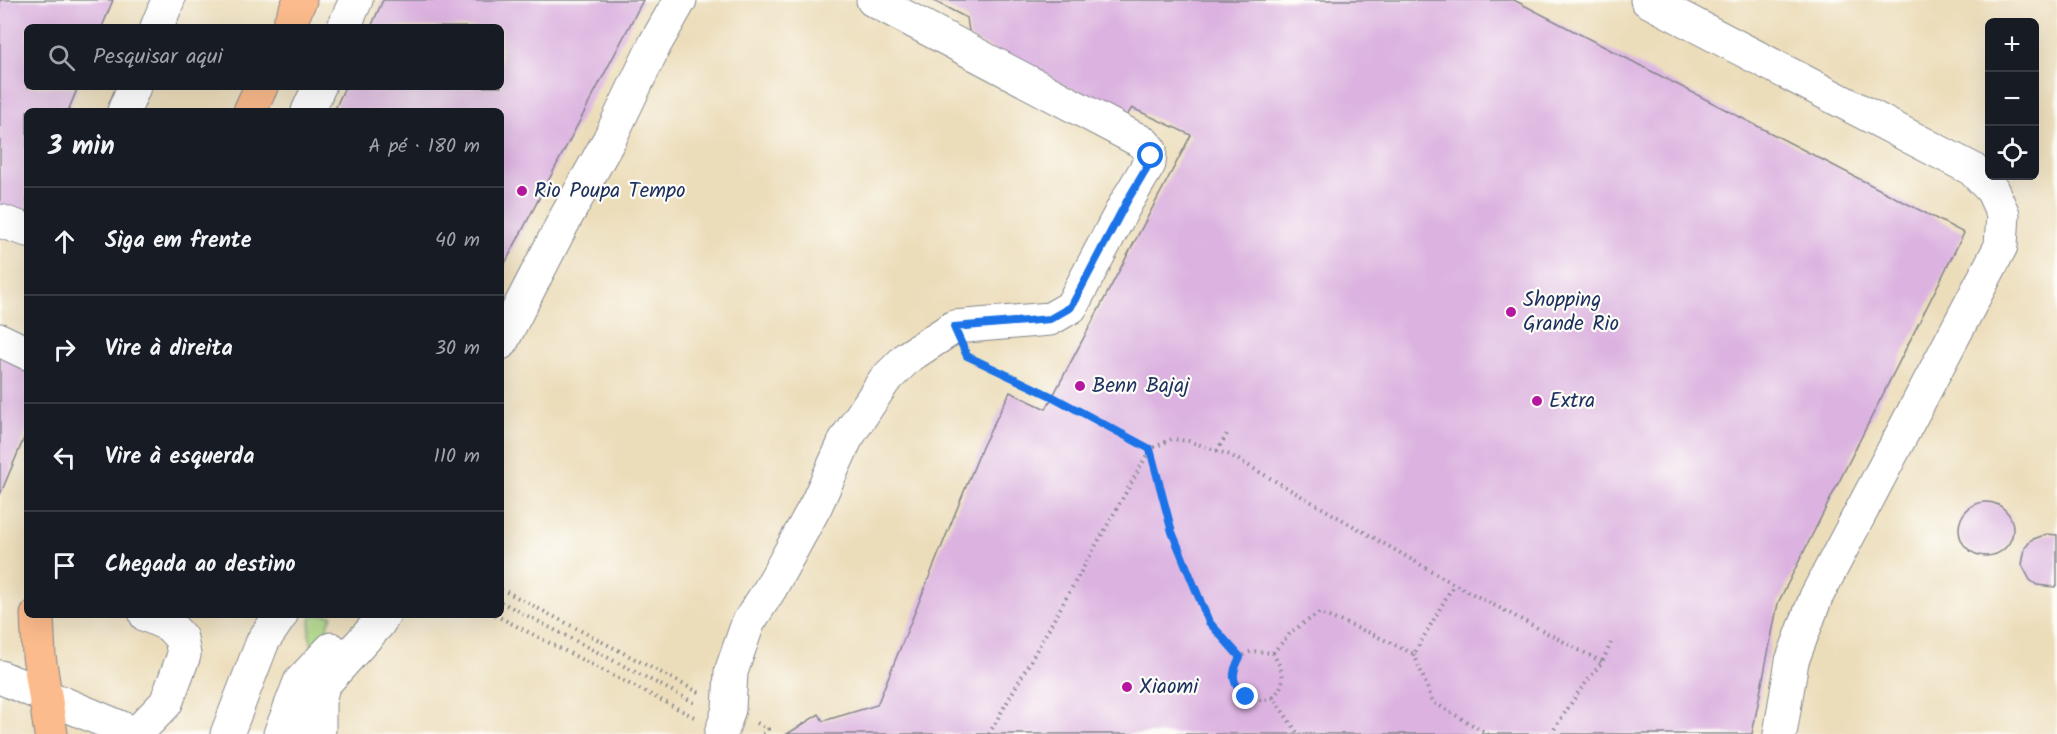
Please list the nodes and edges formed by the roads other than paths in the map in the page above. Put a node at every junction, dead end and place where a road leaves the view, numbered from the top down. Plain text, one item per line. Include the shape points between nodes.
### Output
1 (168, 0) edge
2 (300, 0) edge
3 (356, 0) edge
4 (680, 0) edge
5 (873, 0) edge
6 (1647, 0) edge
7 (158, 24) edge
8 (289, 24) edge
9 (345, 24) edge
10 (133, 90) edge
11 (260, 90) edge
12 (318, 90) edge
13 (125, 108) edge
14 (251, 108) edge
15 (309, 108) edge
16 (0, 221) edge
17 (24, 229) edge
18 (504, 337) edge
19 (0, 340) edge
20 (24, 352) edge
21 (37, 618) edge
22 (153, 618) edge
23 (279, 618) edge
24 (356, 618) edge
25 (382, 618) edge
26 (0, 677) edge
27 (45, 696) junction
28 (724, 723) edge
29 (315, 732) edge
30 (51, 734) edge
31 (227, 734) edge
32 (280, 734) edge
33 (1780, 734) edge

1 - 7 lane
2 - 8 main road
3 - 9 lane
4 - 18 lane
5 - 28 lane via 1144,143 1150,150 1149,164 1071,307 1050,319 954,327 908,357 884,381 846,439 810,514 748,623 731,672
6 - 33 lane via 1972,169 1992,190 2003,214 2001,246 1816,597 1792,661
10 - 13 lane
11 - 14 main road
12 - 15 lane
16 - 17 lane
19 - 20 lane
21 - 27 main road
22 - 27 lane via 169,625 181,638 184,655 166,703 136,734
23 - 31 lane via 263,641
24 - 32 lane via 300,682
25 - 29 lane via 323,686
26 - 27 lane
27 - 30 main road

